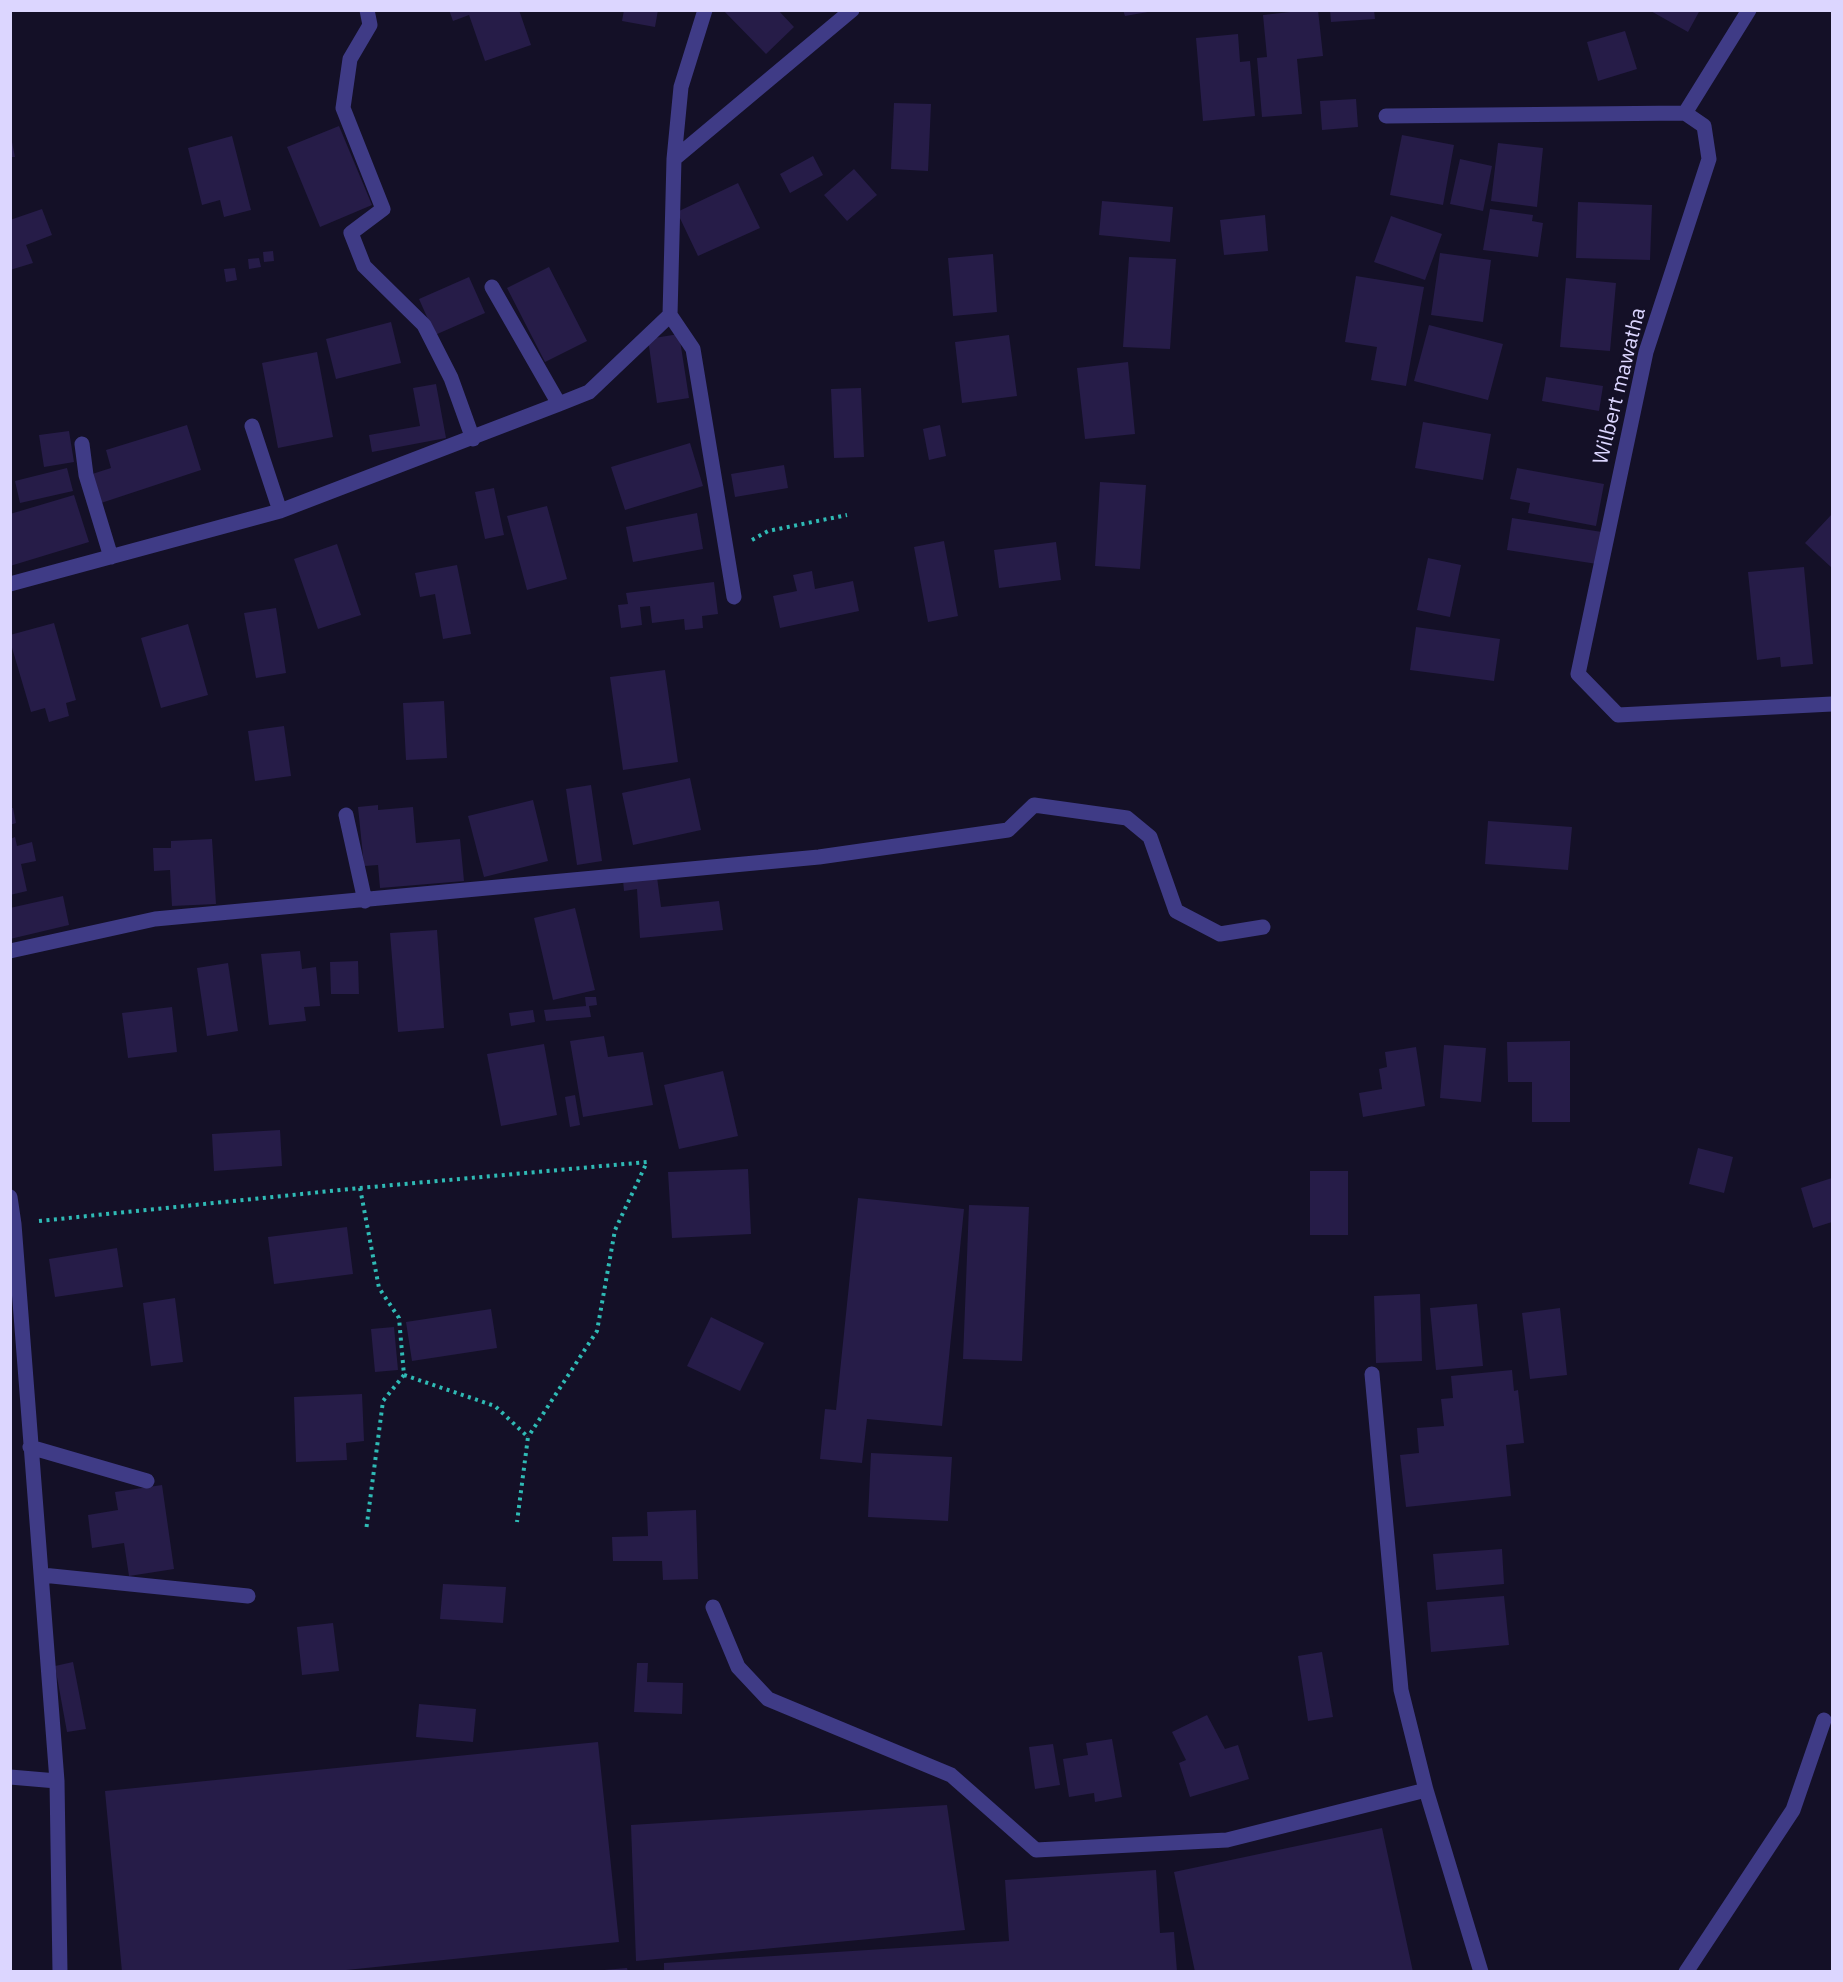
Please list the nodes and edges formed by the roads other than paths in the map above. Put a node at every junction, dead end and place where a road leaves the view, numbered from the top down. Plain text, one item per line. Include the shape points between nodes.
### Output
1 (367, 10) edge
2 (705, 10) edge
3 (852, 10) edge
4 (1749, 10) edge
5 (1685, 113) junction
6 (1386, 116) dead end
7 (674, 159) junction
8 (492, 287) dead end
9 (670, 315) junction
10 (559, 404) junction
11 (252, 426) dead end
12 (473, 439) junction
13 (82, 444) dead end
14 (280, 511) junction
15 (111, 557) junction
16 (10, 584) edge
17 (734, 597) dead end
18 (1833, 704) edge
19 (346, 815) dead end
20 (366, 901) junction
21 (1263, 927) dead end
22 (10, 951) edge
23 (10, 1197) edge
24 (1372, 1374) dead end
25 (30, 1447) junction
26 (147, 1481) dead end
27 (42, 1575) junction
28 (248, 1596) dead end
29 (713, 1607) dead end
30 (1824, 1720) dead end
31 (10, 1777) edge
32 (57, 1781) junction
33 (1426, 1790) junction
34 (60, 1971) edge
35 (1481, 1971) edge
36 (1686, 1971) edge

1 - 12 street via 370,25 350,59 343,108 383,208 351,233 364,266 424,325 451,378
2 - 7 street via 681,87
3 - 7 street
4 - 5 street
5 - 6 street
5 - 18 street, Wilbert mawatha via 1704,126 1709,159 1646,352 1578,674 1618,715
7 - 9 street
8 - 10 street
9 - 10 street via 589,392
9 - 17 street via 693,349
10 - 12 street
11 - 14 street
12 - 14 street
13 - 15 street via 86,475
14 - 15 street
15 - 16 street
19 - 20 street
20 - 21 street via 830,856 1008,830 1034,805 1127,818 1150,837 1176,911 1221,934
20 - 22 street via 155,919
23 - 25 street
24 - 33 street via 1401,1690
25 - 26 street
25 - 27 street
27 - 28 street
27 - 32 street
29 - 33 street via 738,1667 768,1699 951,1775 1036,1850 1227,1840
30 - 36 street via 1793,1810
31 - 32 street
32 - 34 street
33 - 35 street

